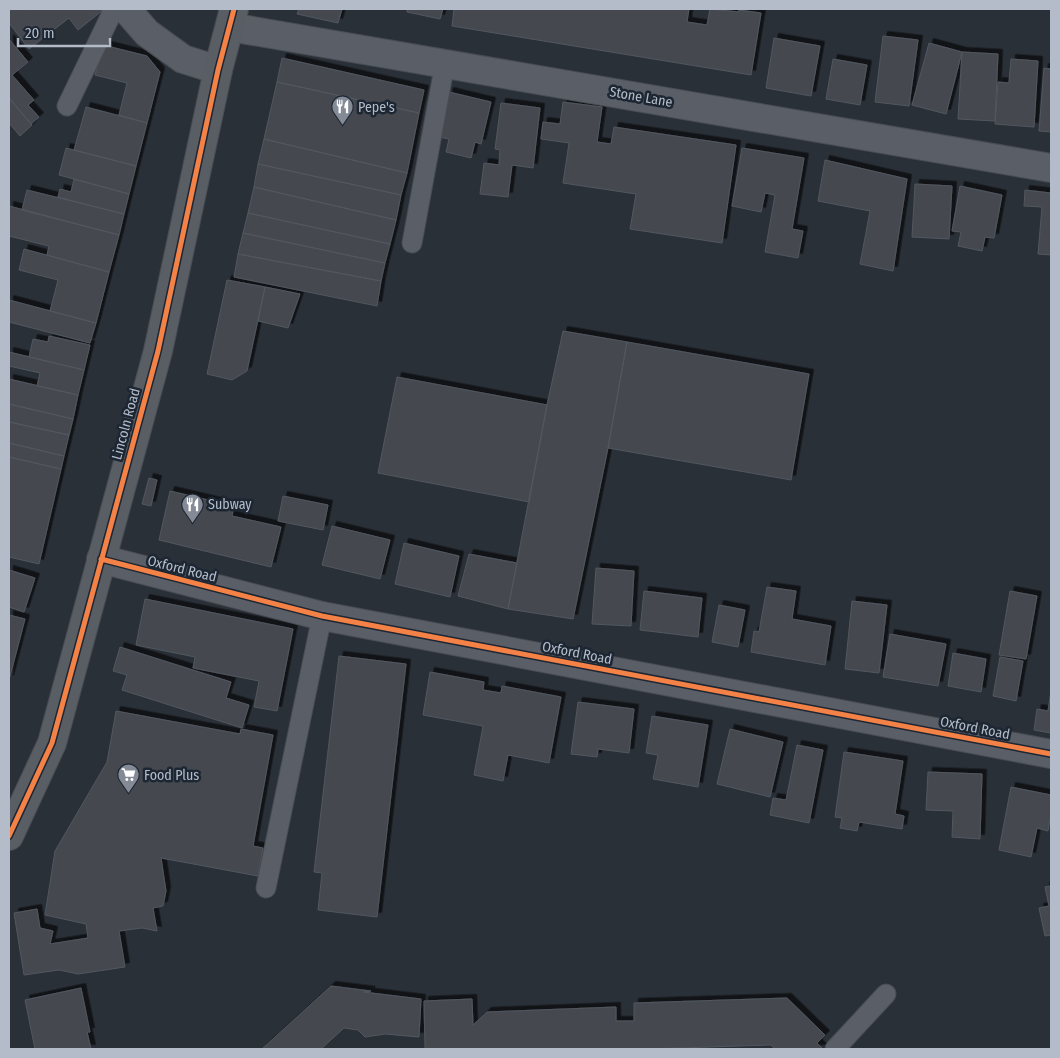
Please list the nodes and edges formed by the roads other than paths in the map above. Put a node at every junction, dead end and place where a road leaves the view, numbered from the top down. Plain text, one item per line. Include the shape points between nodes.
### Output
1 (111, 9) edge
2 (126, 9) edge
3 (232, 18) edge
4 (445, 63) junction
5 (218, 70) junction
6 (66, 106) dead end
7 (1051, 168) edge
8 (412, 243) dead end
9 (101, 560) junction
10 (322, 616) junction
11 (1051, 754) edge
12 (9, 836) edge
13 (266, 888) dead end
14 (886, 994) dead end
15 (836, 1049) edge

1 - 6 lane via 112,13
2 - 5 street via 147,33 182,59
3 - 4 street, Stone Lane
3 - 5 street, Lincoln Road
4 - 7 street, Stone Lane
4 - 8 lane
5 - 9 street, Lincoln Road via 158,351
9 - 10 street, Oxford Road
9 - 12 street, Lincoln Road via 52,743
10 - 11 street, Oxford Road
10 - 13 lane
14 - 15 lane

